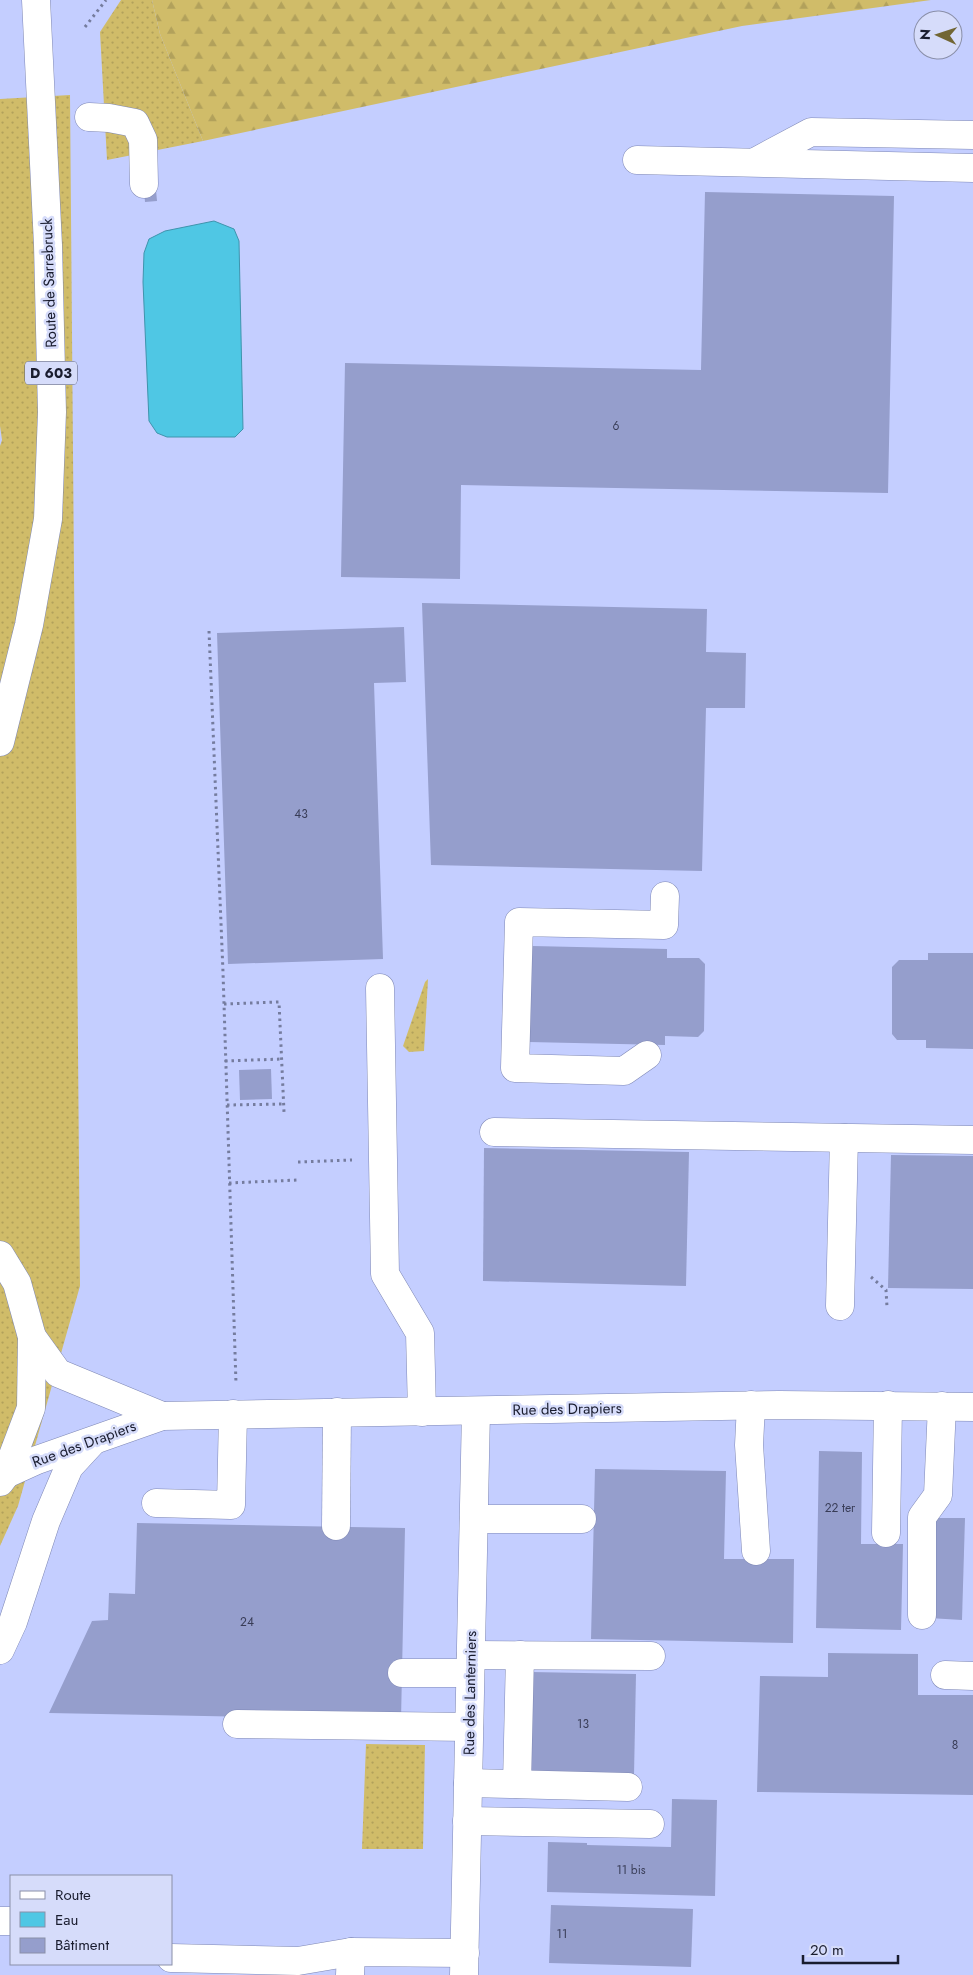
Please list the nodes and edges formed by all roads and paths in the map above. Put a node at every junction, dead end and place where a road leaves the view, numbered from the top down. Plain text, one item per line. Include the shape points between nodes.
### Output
1 (36, 0) edge
2 (106, 0) edge
3 (85, 27) dead end
4 (89, 117) dead end
5 (973, 135) edge
6 (636, 160) dead end
7 (753, 163) junction
8 (973, 168) edge
9 (144, 184) dead end
10 (209, 631) dead end
11 (0, 742) edge
12 (665, 896) dead end
13 (380, 988) dead end
14 (224, 1004) junction
15 (647, 1055) dead end
16 (282, 1059) junction
17 (226, 1061) junction
18 (284, 1104) junction
19 (227, 1105) junction
20 (284, 1112) dead end
21 (494, 1132) dead end
22 (844, 1138) junction
23 (973, 1140) edge
24 (383, 1158) junction
25 (298, 1162) dead end
26 (298, 1180) dead end
27 (229, 1184) junction
28 (0, 1254) edge
29 (871, 1277) dead end
30 (840, 1306) dead end
31 (887, 1308) dead end
32 (32, 1337) junction
33 (236, 1384) dead end
34 (751, 1405) junction
35 (888, 1406) junction
36 (942, 1406) junction
37 (973, 1407) edge
38 (476, 1411) junction
39 (337, 1412) junction
40 (422, 1412) junction
41 (233, 1414) junction
42 (162, 1416) junction
43 (94, 1440) junction
44 (3, 1478) edge
45 (156, 1504) dead end
46 (474, 1519) junction
47 (582, 1519) dead end
48 (336, 1526) dead end
49 (886, 1533) dead end
50 (756, 1550) dead end
51 (922, 1615) dead end
52 (0, 1650) edge
53 (520, 1655) junction
54 (651, 1656) dead end
55 (471, 1664) junction
56 (402, 1672) dead end
57 (945, 1675) dead end
58 (973, 1676) edge
59 (237, 1724) dead end
60 (469, 1727) junction
61 (468, 1783) junction
62 (516, 1784) junction
63 (628, 1787) dead end
64 (468, 1821) junction
65 (650, 1824) dead end
66 (172, 1958) edge
67 (350, 1964) edge
68 (464, 1964) edge

1 - 11 street, Route de Sarrebruck / D 603 via 50,304 52,412 48,519 30,625
2 - 3 path
4 - 9 street via 134,123 143,140
5 - 7 street via 811,132
6 - 7 street
7 - 8 street
10 - 14 path
12 - 15 street via 664,925 519,922 515,1068 624,1071
13 - 24 street
14 - 16 path via 279,1002
14 - 17 path
16 - 17 path
16 - 18 path
17 - 19 path
18 - 19 path
18 - 20 path
19 - 27 path
21 - 22 street
22 - 23 street
22 - 30 street
24 - 25 path
24 - 40 street via 385,1274 420,1333
26 - 27 path
27 - 33 path
28 - 32 street via 17,1283
29 - 31 path via 886,1290
32 - 42 street, Rue des Drapiers via 58,1373
32 - 44 street via 31,1408
34 - 35 street, Rue des Drapiers
34 - 38 street, Rue des Drapiers
34 - 50 street
35 - 36 street, Rue des Drapiers
35 - 49 street
36 - 37 street, Rue des Drapiers
36 - 51 street via 938,1496 922,1517
38 - 40 street, Rue des Drapiers
38 - 46 street, Rue des Lanterniers
39 - 40 street, Rue des Drapiers
39 - 41 street, Rue des Drapiers
39 - 48 street
41 - 42 street, Rue des Drapiers
41 - 45 street via 231,1514
42 - 43 street, Rue des Drapiers
43 - 44 street, Rue des Drapiers
43 - 52 street via 69,1467
46 - 47 street
46 - 55 street, Rue des Lanterniers
53 - 54 street
53 - 55 street
53 - 62 street
55 - 56 street
55 - 60 street, Rue des Lanterniers
57 - 58 street
59 - 60 street
60 - 61 street, Rue des Lanterniers
61 - 62 street
61 - 64 street, Rue des Lanterniers
62 - 63 street
64 - 65 street
64 - 68 street, Rue des Lanterniers
66 - 67 street
67 - 68 street

